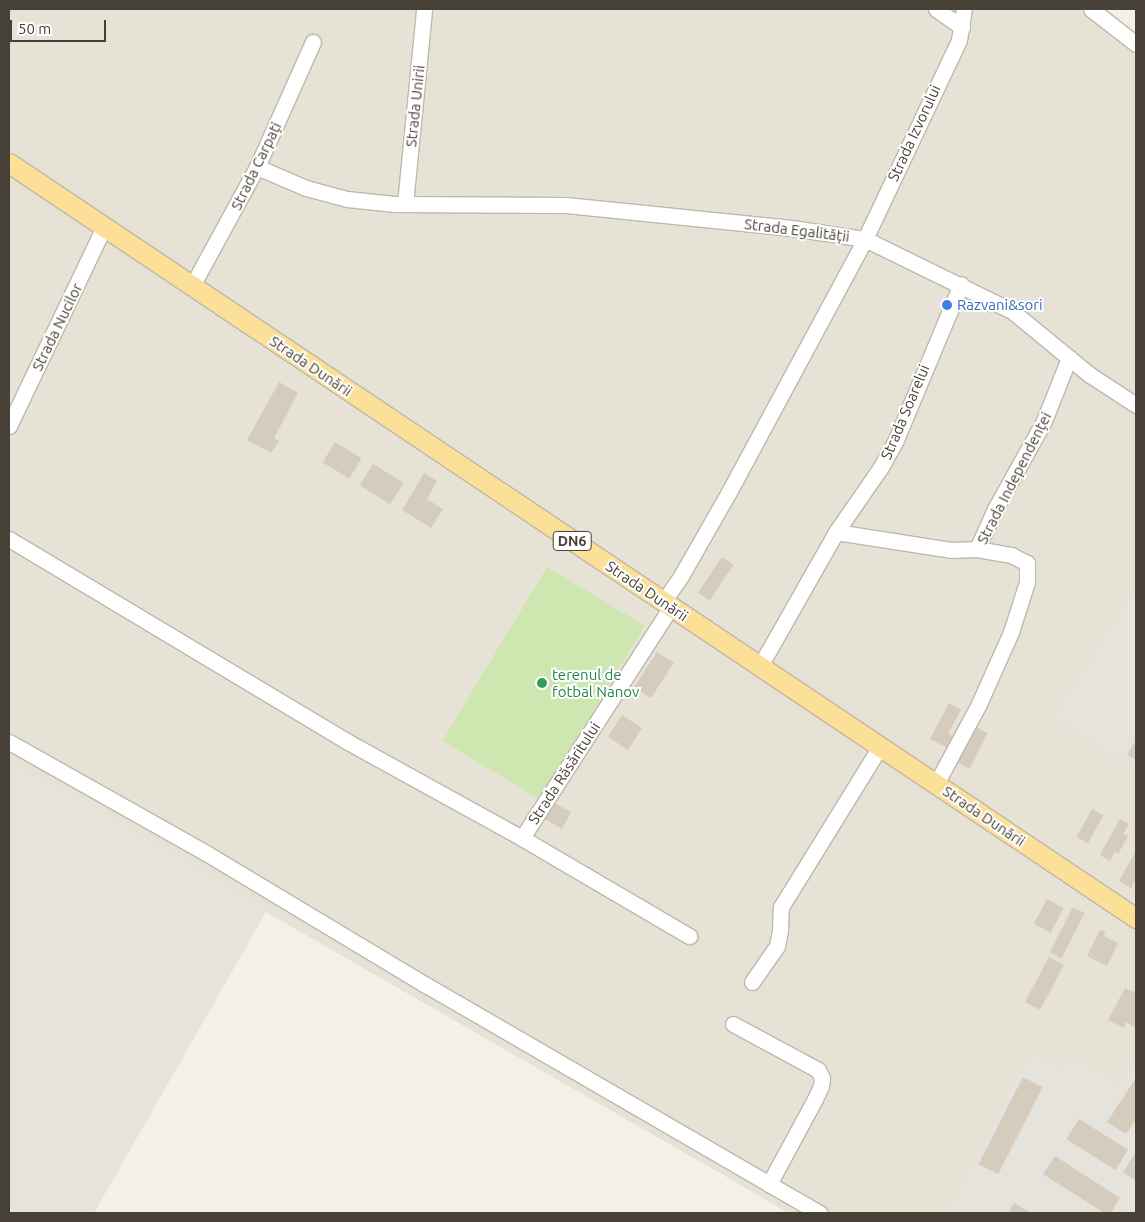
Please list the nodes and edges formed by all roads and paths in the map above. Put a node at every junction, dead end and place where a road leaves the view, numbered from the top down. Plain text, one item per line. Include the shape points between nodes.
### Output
1 (424, 9) edge
2 (936, 9) edge
3 (964, 9) edge
4 (1090, 9) edge
5 (962, 27) junction
6 (313, 42) dead end
7 (1136, 44) edge
8 (9, 163) edge
9 (257, 167) junction
10 (405, 204) junction
11 (104, 227) junction
12 (865, 239) junction
13 (961, 284) junction
14 (192, 286) junction
15 (1069, 358) junction
16 (1136, 405) edge
17 (9, 426) edge
18 (836, 532) junction
19 (9, 539) edge
20 (977, 549) junction
21 (667, 605) junction
22 (760, 666) junction
23 (9, 742) edge
24 (880, 747) junction
25 (936, 784) junction
26 (522, 838) junction
27 (1136, 918) edge
28 (689, 936) dead end
29 (752, 982) dead end
30 (733, 1024) dead end
31 (768, 1184) junction
32 (820, 1213) edge

1 - 10 street, Strada Unirii
2 - 5 street
3 - 5 street, Strada Izvorului
4 - 7 street
5 - 12 street, Strada Izvorului via 959,40
6 - 9 street, Strada Carpați
8 - 11 main road, Strada Dunării / DN6
9 - 10 street, Strada Egalității via 306,188 347,199
9 - 14 street, Strada Carpați
10 - 12 street, Strada Egalității via 566,205 792,228
11 - 14 main road, Strada Dunării / DN6
11 - 17 street, Strada Nucilor
12 - 13 street
12 - 21 street, Strada Egalității
13 - 15 street via 1012,311
13 - 18 street, Strada Soarelui via 895,442 881,468
14 - 21 main road, Strada Dunării / DN6
15 - 16 street
15 - 20 street, Strada Independenței via 1044,421 995,509
18 - 20 street via 951,550
18 - 22 street, Strada Soarelui
19 - 26 street, Strada Răsăritului via 348,742
20 - 25 street, Strada Independenței via 1021,559 1027,564 1028,576 1011,632 979,704
21 - 22 main road, Strada Dunării / DN6
21 - 26 street, Strada Răsăritului
22 - 24 main road, Strada Dunării / DN6
23 - 31 street via 206,853
24 - 25 main road, Strada Dunării / DN6
24 - 29 street via 781,907 776,946
25 - 27 main road, Strada Dunării / DN6
26 - 28 street, Strada Răsăritului
30 - 31 street via 818,1070 822,1078 815,1099
31 - 32 street

